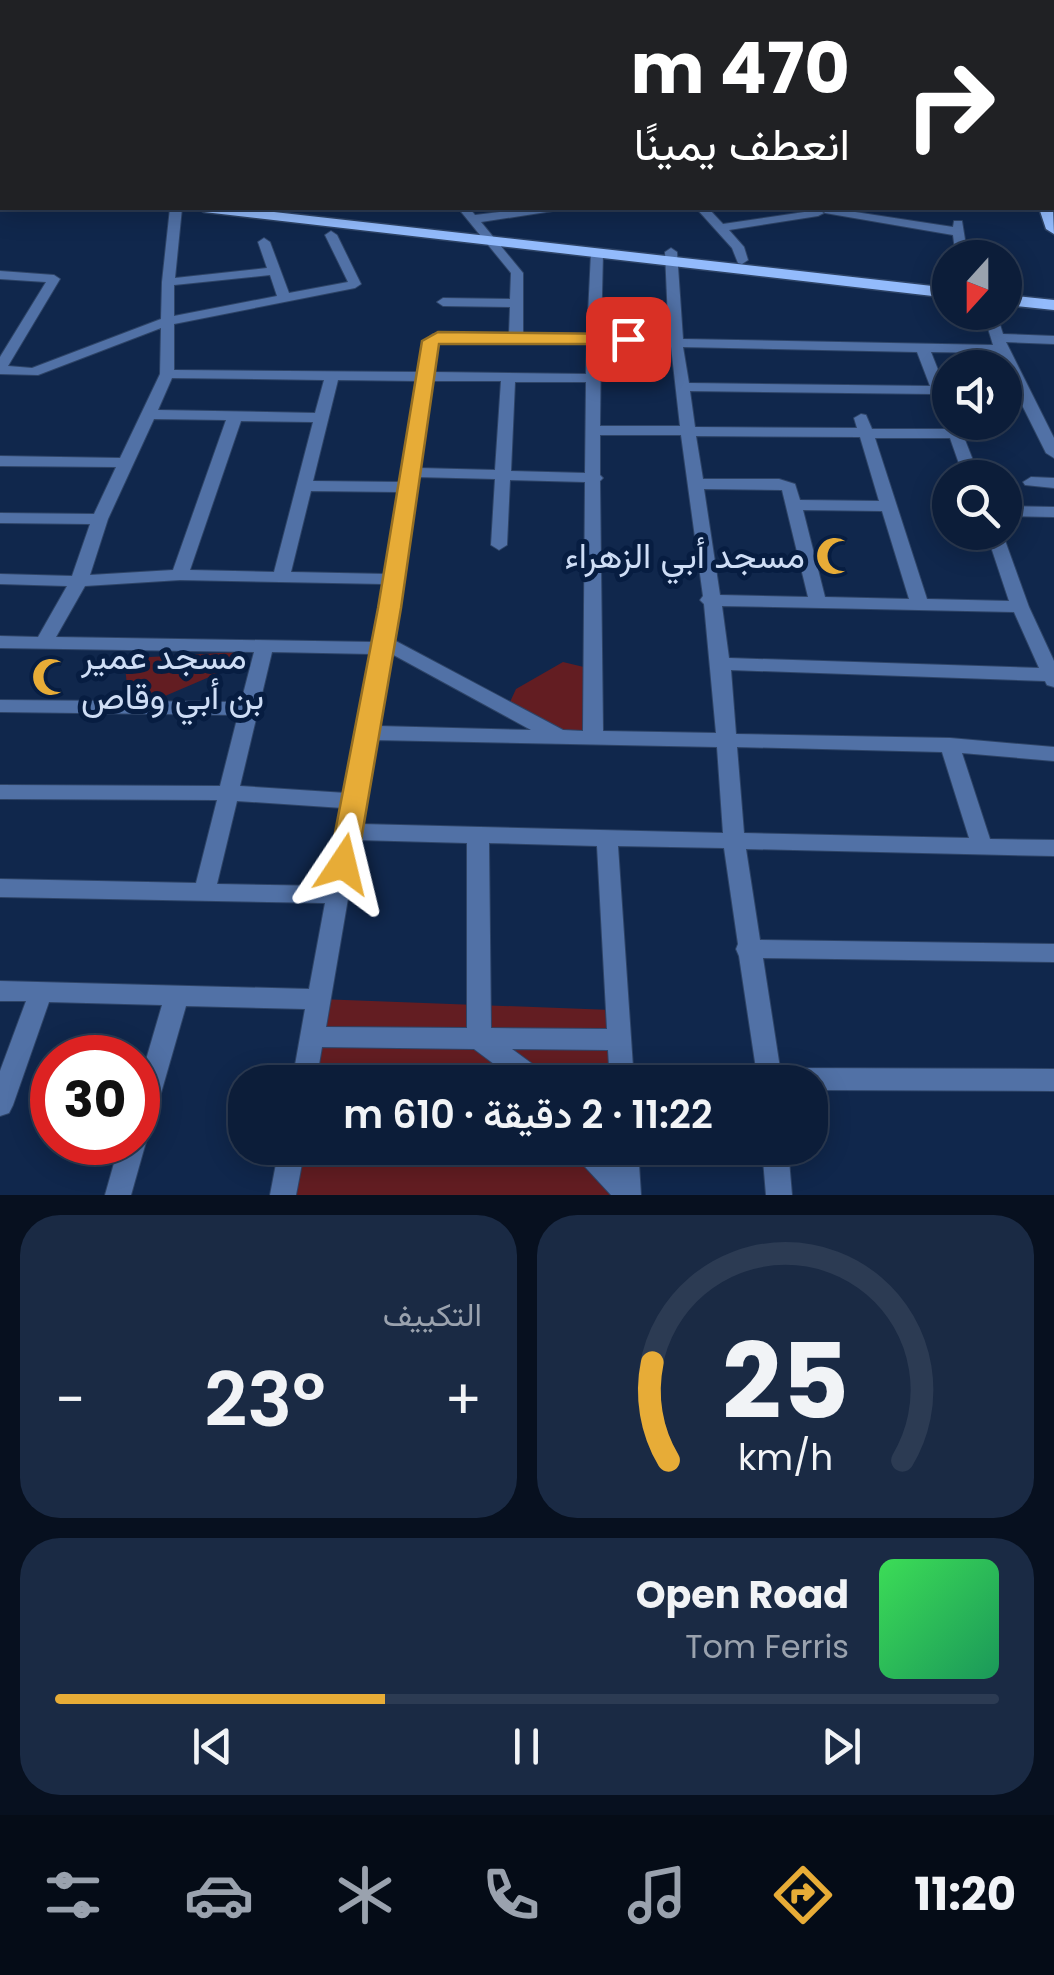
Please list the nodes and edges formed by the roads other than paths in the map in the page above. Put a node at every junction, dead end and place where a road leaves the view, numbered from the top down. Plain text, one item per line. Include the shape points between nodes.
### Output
1 (176, 210) edge
2 (229, 210) edge
3 (300, 210) edge
4 (466, 210) edge
5 (547, 210) edge
6 (704, 210) edge
7 (721, 228) junction
8 (484, 230) junction
9 (331, 234) dead end
10 (960, 240) edge
11 (264, 242) dead end
12 (597, 253) junction
13 (671, 257) junction
14 (742, 260) junction
15 (273, 271) junction
16 (0, 275) edge
17 (204, 279) junction
18 (168, 282) junction
19 (932, 282) edge
20 (1022, 291) edge
21 (932, 292) edge
22 (1054, 294) edge
23 (284, 298) junction
24 (443, 302) dead end
25 (516, 302) junction
26 (1022, 302) edge
27 (1054, 306) edge
28 (211, 311) junction
29 (167, 321) junction
30 (995, 330) edge
31 (676, 333) junction
32 (516, 338) junction
33 (593, 340) junction
34 (1054, 340) edge
35 (999, 343) junction
36 (923, 348) junction
37 (0, 369) edge
38 (167, 374) junction
39 (332, 374) junction
40 (932, 375) edge
41 (424, 377) junction
42 (508, 377) junction
43 (590, 378) junction
44 (683, 387) junction
45 (932, 390) edge
46 (148, 414) junction
47 (235, 416) junction
48 (320, 418) junction
49 (864, 426) junction
50 (594, 430) junction
51 (689, 432) junction
52 (932, 432) edge
53 (1054, 453) edge
54 (0, 461) edge
55 (126, 463) junction
56 (502, 475) junction
57 (596, 478) junction
58 (408, 480) junction
59 (1031, 482) dead end
60 (1054, 483) edge
61 (694, 484) junction
62 (307, 486) junction
63 (794, 505) junction
64 (890, 506) junction
65 (1022, 511) edge
66 (1054, 512) edge
67 (0, 518) edge
68 (100, 520) junction
69 (499, 545) dead end
70 (1000, 550) edge
71 (180, 576) junction
72 (281, 578) junction
73 (0, 579) edge
74 (393, 579) junction
75 (80, 581) junction
76 (710, 600) junction
77 (818, 603) junction
78 (920, 605) junction
79 (1020, 607) junction
80 (0, 642) edge
81 (43, 643) junction
82 (264, 648) junction
83 (379, 648) junction
84 (720, 664) junction
85 (1053, 677) edge
86 (0, 706) edge
87 (249, 710) junction
88 (367, 733) junction
89 (560, 738) junction
90 (593, 740) junction
91 (727, 740) junction
92 (950, 745) junction
93 (1054, 754) edge
94 (0, 792) edge
95 (229, 794) junction
96 (355, 800) junction
97 (349, 832) junction
98 (478, 836) junction
99 (607, 840) junction
100 (734, 842) junction
101 (982, 847) junction
102 (1054, 848) edge
103 (0, 888) edge
104 (204, 894) junction
105 (338, 894) junction
106 (748, 949) junction
107 (1054, 953) edge
108 (0, 991) edge
109 (41, 992) junction
110 (177, 996) junction
111 (319, 999) junction
112 (312, 1037) junction
113 (479, 1038) junction
114 (620, 1040) junction
115 (160, 1054) edge
116 (307, 1065) edge
117 (515, 1065) edge
118 (621, 1065) edge
119 (767, 1065) edge
120 (1054, 1080) edge
121 (828, 1081) edge
122 (0, 1104) edge
123 (126, 1165) edge
124 (289, 1165) edge
125 (600, 1165) edge
126 (626, 1165) edge
127 (776, 1165) edge
128 (628, 1194) edge
129 (118, 1195) edge
130 (284, 1195) edge
131 (779, 1195) edge

1 - 18 street
2 - 8 main road
3 - 8 main road
4 - 8 street
5 - 8 street
6 - 7 street
7 - 10 street via 824,212 958,227
7 - 14 street
8 - 12 main road
8 - 13 main road
8 - 25 street via 517,273
9 - 23 street via 356,284
11 - 15 street
12 - 13 main road
12 - 33 street
13 - 14 main road
13 - 21 main road
13 - 31 street
14 - 19 main road
15 - 17 street
15 - 23 street
16 - 37 street via 54,279
17 - 18 street
17 - 28 street
18 - 29 street
20 - 22 main road
23 - 28 street
24 - 25 street
25 - 32 street
26 - 27 main road
28 - 29 street
29 - 37 street via 34,372
29 - 38 street
30 - 35 street
31 - 33 street
31 - 36 street
31 - 44 street
32 - 33 street
32 - 41 street via 433,338
33 - 43 street
34 - 35 street
35 - 36 street
35 - 53 street
36 - 40 street
38 - 39 street
38 - 46 street
39 - 41 street
39 - 48 street
41 - 42 street
41 - 58 street
42 - 43 street
42 - 56 street
43 - 50 street
44 - 45 street
44 - 51 street
46 - 47 street
46 - 55 street
47 - 48 street
47 - 71 street
48 - 62 street
49 - 51 street
49 - 52 street
49 - 64 street
50 - 51 street
50 - 57 street
51 - 61 street
54 - 55 street
55 - 68 street
56 - 57 street
56 - 58 street
56 - 69 street
57 - 90 street
58 - 62 street
58 - 74 street
59 - 60 street
61 - 63 street via 784,484
61 - 76 street
62 - 72 street
63 - 64 street
63 - 77 street
64 - 78 street
65 - 66 street
67 - 68 street
68 - 75 street
70 - 79 street
71 - 72 street
71 - 75 street
72 - 74 street
73 - 75 street
74 - 83 street
75 - 81 street
76 - 77 street
76 - 84 street
77 - 78 street
78 - 79 street
79 - 85 street
80 - 81 street
81 - 82 street
82 - 83 street
82 - 87 street
83 - 88 street
83 - 89 street via 396,647
84 - 85 street
84 - 91 street
86 - 87 street
87 - 95 street
88 - 89 street
88 - 96 street
89 - 90 street
90 - 91 street
91 - 92 street
91 - 100 street
92 - 93 street
92 - 101 street
94 - 95 street
95 - 96 street
95 - 104 street
96 - 97 street
97 - 98 street
97 - 105 street
98 - 99 street
98 - 113 street
99 - 100 street
99 - 114 street
100 - 101 street
100 - 106 street
101 - 102 street
103 - 104 street
104 - 105 street
105 - 111 street
106 - 107 street
106 - 119 street
108 - 109 street
109 - 110 street
109 - 122 street
110 - 111 street
110 - 115 street
111 - 112 street
112 - 113 street
112 - 116 street
113 - 114 street
113 - 117 street
114 - 118 street
120 - 121 street
123 - 129 street
124 - 130 street
125 - 128 street
126 - 128 street
127 - 131 street

